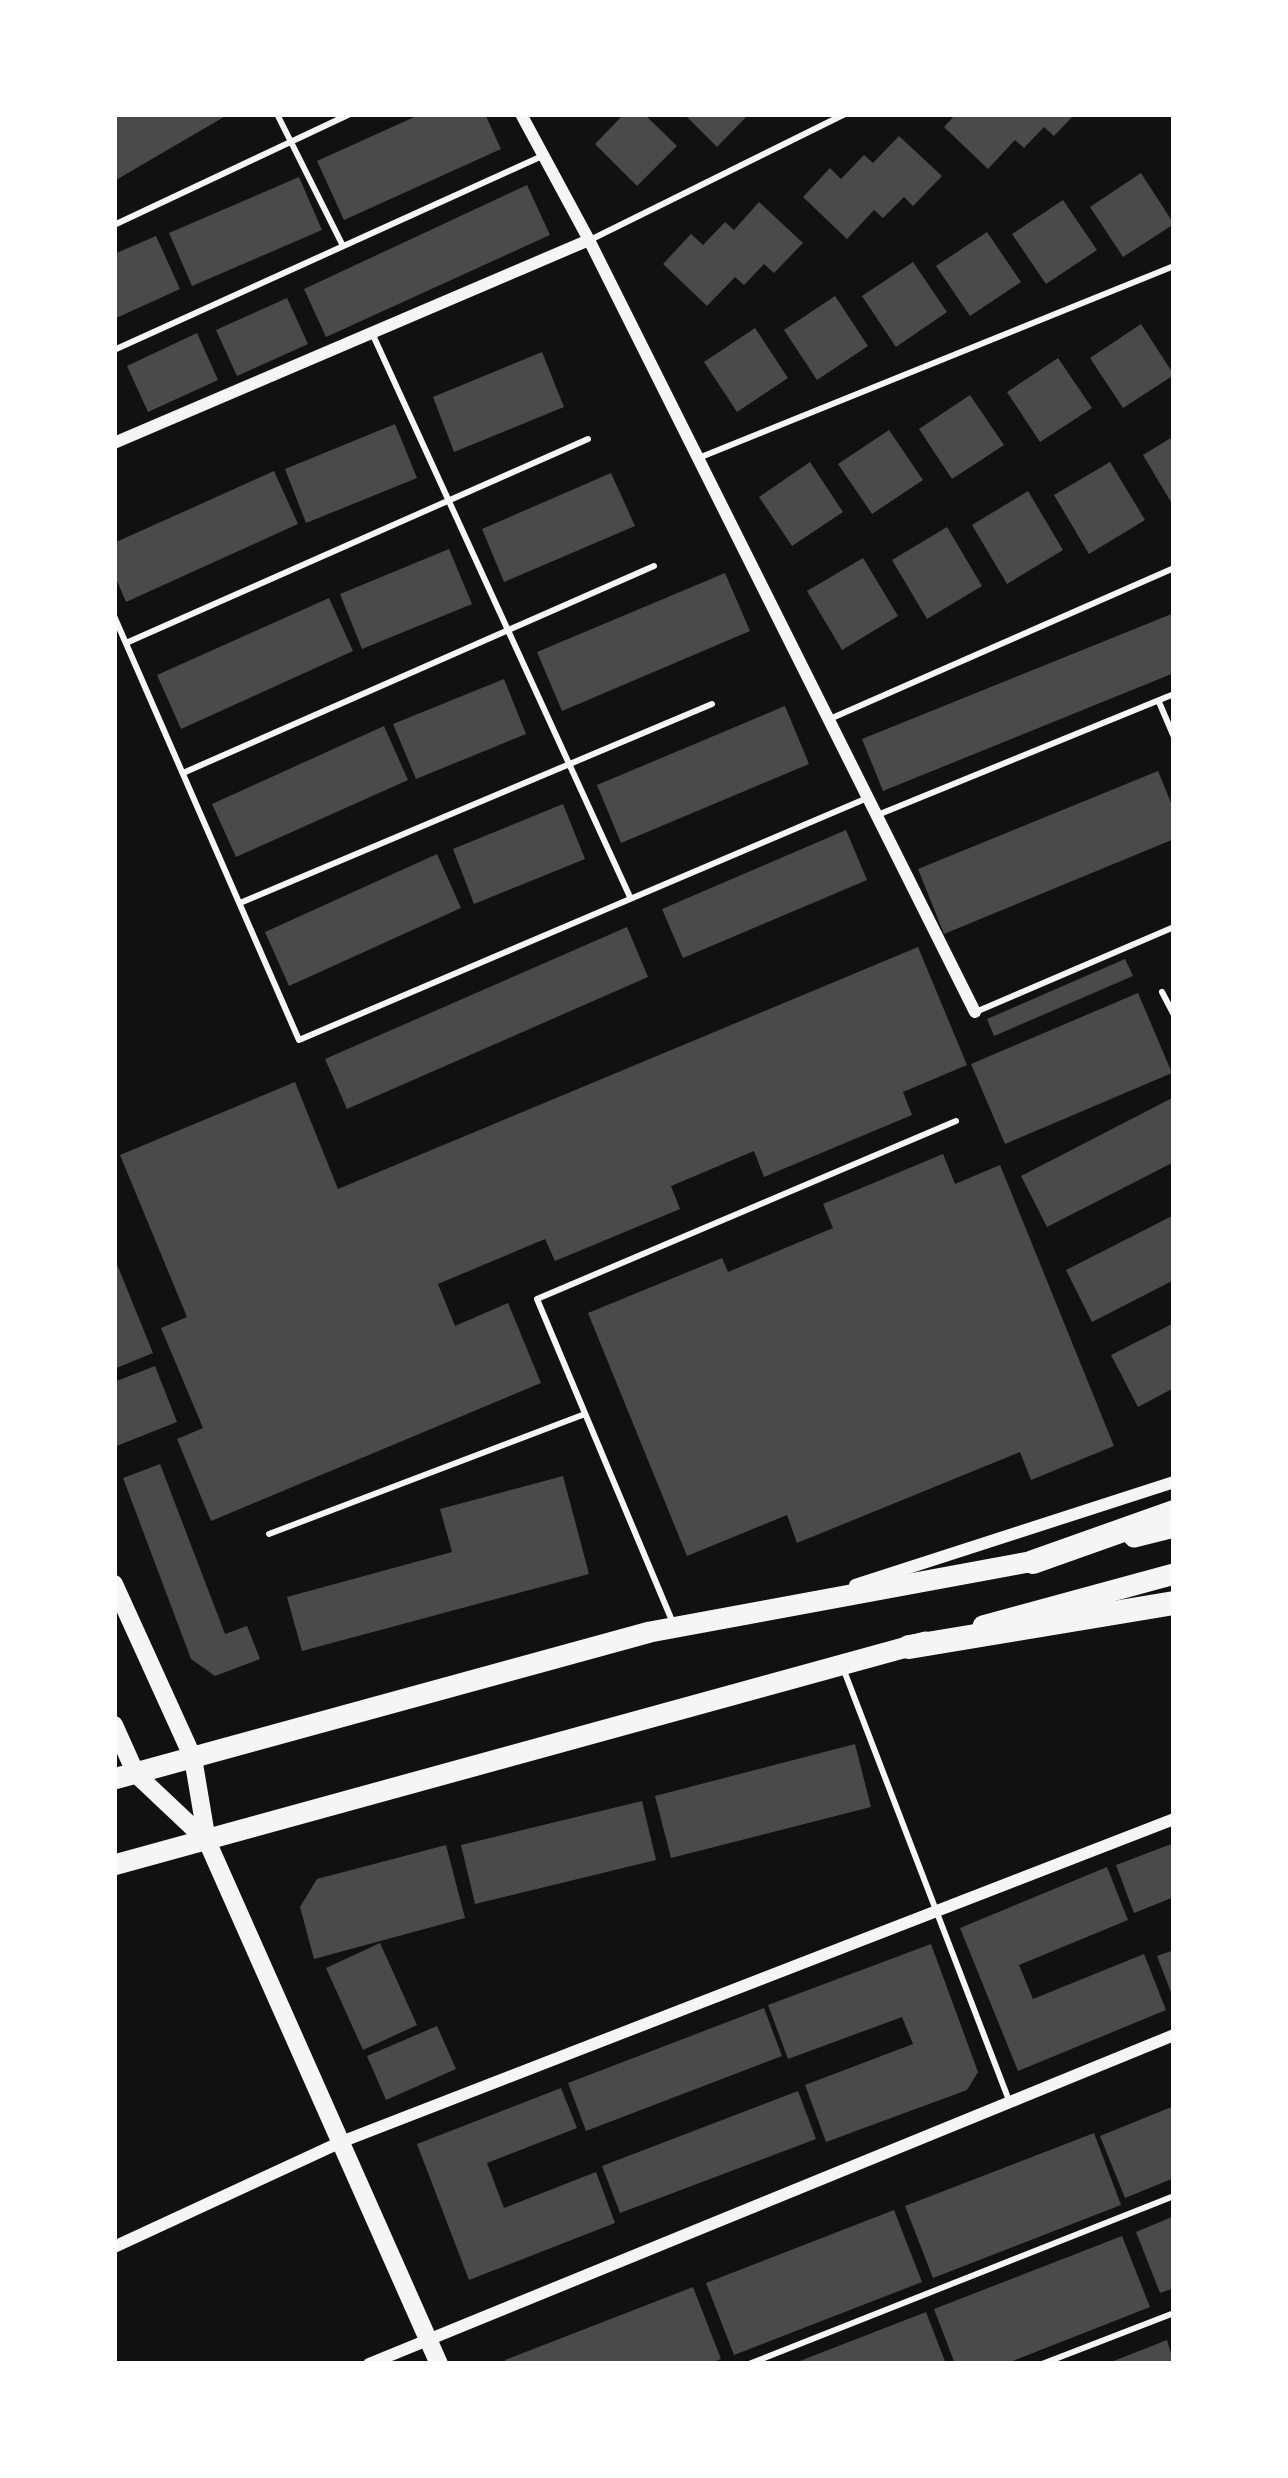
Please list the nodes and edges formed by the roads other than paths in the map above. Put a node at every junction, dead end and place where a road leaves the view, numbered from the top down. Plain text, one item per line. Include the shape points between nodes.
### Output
1 (277, 114) edge
2 (350, 114) edge
3 (521, 114) edge
4 (845, 114) edge
5 (291, 142) junction
6 (543, 155) junction
7 (114, 225) edge
8 (589, 241) junction
9 (343, 246) junction
10 (1174, 266) edge
11 (372, 333) junction
12 (114, 350) edge
13 (587, 439) dead end
14 (114, 443) edge
15 (698, 458) junction
16 (448, 500) junction
17 (654, 566) dead end
18 (1174, 568) edge
19 (114, 616) edge
20 (508, 631) junction
21 (126, 644) junction
22 (1174, 694) edge
23 (1158, 701) junction
24 (712, 704) dead end
25 (828, 719) junction
26 (1174, 737) edge
27 (570, 764) junction
28 (182, 773) junction
29 (868, 798) junction
30 (876, 815) junction
31 (630, 897) junction
32 (240, 903) junction
33 (1174, 927) edge
34 (1162, 992) dead end
35 (975, 1012) joint
36 (1174, 1015) edge
37 (956, 1121) dead end
38 (585, 1414) junction
39 (1174, 1482) edge
40 (1174, 1512) edge
41 (1174, 1527) edge
42 (269, 1534) dead end
43 (1033, 1562) junction
44 (1174, 1574) edge
45 (114, 1584) edge
46 (1174, 1603) edge
47 (797, 1604) junction
48 (675, 1627) junction
49 (909, 1647) junction
50 (842, 1665) junction
51 (114, 1725) edge
52 (193, 1758) junction
53 (125, 1776) edge
54 (1174, 1819) edge
55 (207, 1841) junction
56 (114, 1865) edge
57 (937, 1911) junction
58 (1174, 2035) edge
59 (1010, 2102) junction
60 (341, 2142) junction
61 (1174, 2196) edge
62 (114, 2246) edge
63 (1174, 2313) edge
64 (429, 2340) junction
65 (369, 2364) edge
66 (440, 2364) edge
67 (749, 2364) edge
68 (1042, 2364) edge

1 - 5 lane
2 - 5 lane
3 - 6 street
4 - 8 lane
5 - 7 lane
5 - 9 lane
6 - 8 street
6 - 9 lane
8 - 11 street
8 - 15 street
9 - 12 lane
10 - 15 lane
11 - 14 street
11 - 16 lane
13 - 16 lane
15 - 25 street
16 - 20 lane
16 - 21 lane
17 - 20 lane
18 - 25 lane
19 - 21 lane
20 - 27 lane
20 - 28 lane
21 - 28 lane
22 - 23 lane
23 - 26 lane
23 - 30 lane
24 - 27 lane
25 - 29 street
27 - 31 lane
27 - 32 lane
28 - 32 lane
29 - 30 street
29 - 31 lane
30 - 35 street
31 - 32 lane via 299,1040
33 - 35 lane
34 - 36 lane
37 - 38 lane via 537,1299
38 - 42 lane
38 - 48 lane
39 - 47 street
40 - 43 highway
41 - 43 main road
43 - 47 main road
44 - 49 main road
45 - 52 main road
46 - 49 highway
47 - 48 main road
48 - 52 main road
49 - 50 main road
50 - 55 main road
50 - 57 lane
51 - 53 main road
52 - 53 main road
52 - 55 main road
53 - 55 main road
54 - 57 street
55 - 56 main road
55 - 60 main road
57 - 59 lane
57 - 60 street
58 - 59 street
59 - 64 street
60 - 62 street
60 - 64 main road
61 - 67 lane
63 - 68 lane
64 - 65 street
64 - 66 main road

